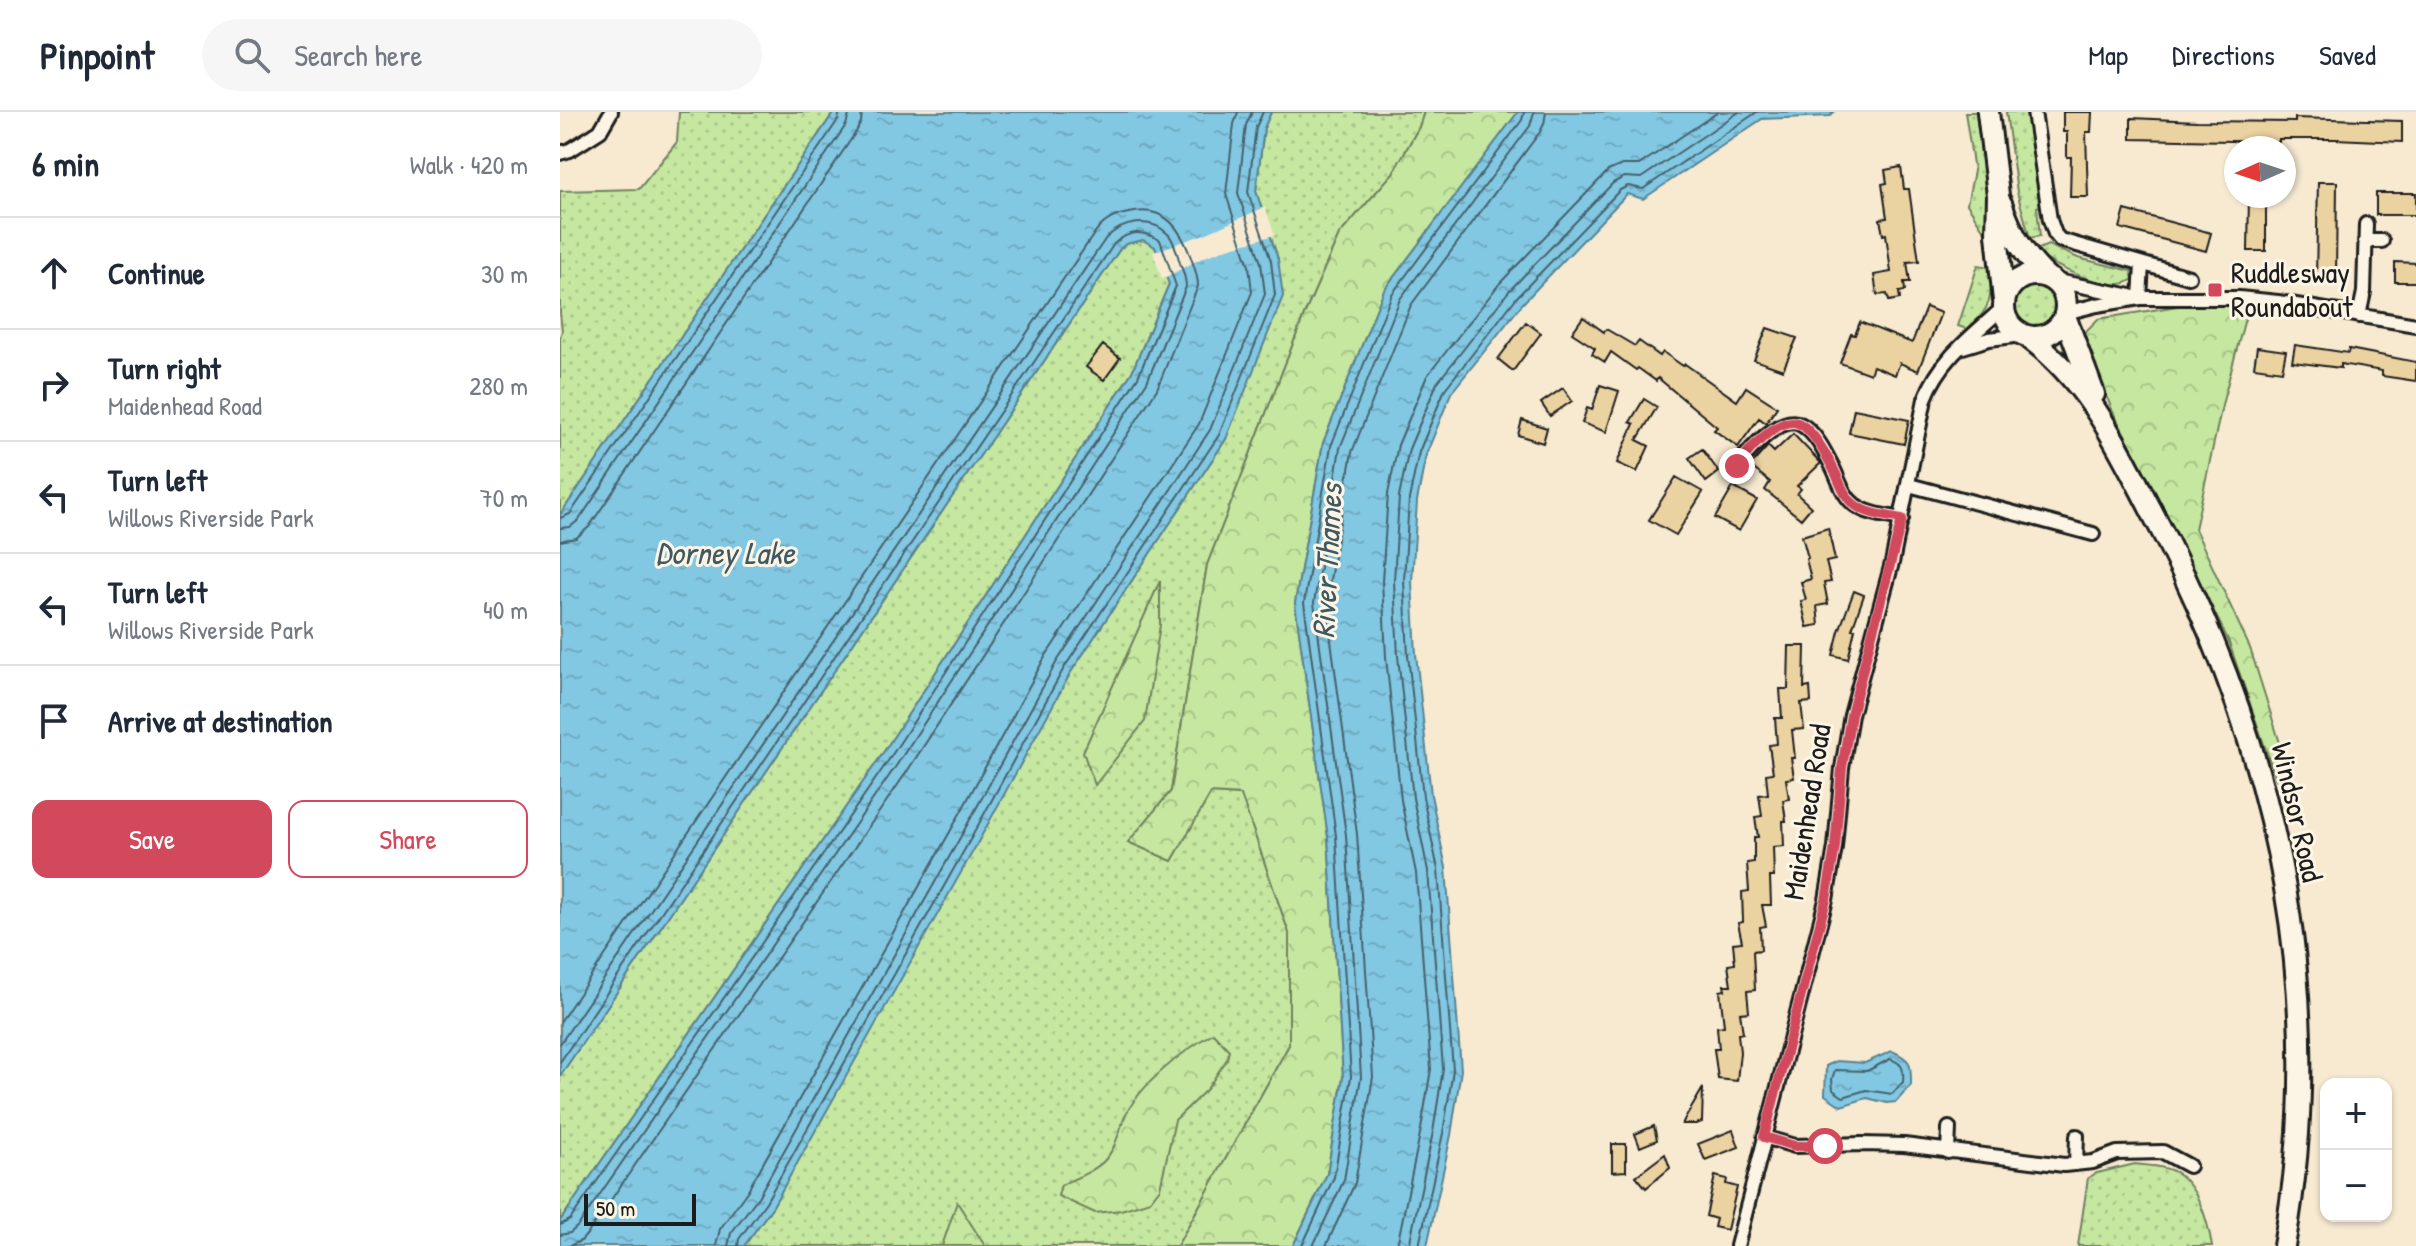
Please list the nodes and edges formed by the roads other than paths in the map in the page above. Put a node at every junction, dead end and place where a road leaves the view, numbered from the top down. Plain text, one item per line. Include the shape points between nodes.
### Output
1 (611, 112) edge
2 (1988, 112) edge
3 (2034, 112) edge
4 (560, 153) edge
5 (1998, 195) junction
6 (2366, 224) dead end
7 (2365, 241) junction
8 (2382, 241) dead end
9 (2142, 265) junction
10 (2189, 277) dead end
11 (2050, 279) junction
12 (2140, 298) junction
13 (2004, 304) junction
14 (2065, 314) junction
15 (2359, 316) junction
16 (2416, 325) edge
17 (2026, 336) junction
18 (1959, 348) junction
19 (2105, 422) junction
20 (1737, 466) dead end
21 (1909, 485) junction
22 (1902, 519) junction
23 (2093, 534) dead end
24 (1949, 1128) dead end
25 (2077, 1136) dead end
26 (1764, 1137) junction
27 (1948, 1152) junction
28 (2076, 1164) junction
29 (2189, 1166) dead end
30 (1737, 1246) edge
31 (2284, 1246) edge

1 - 4 street via 600,131
2 - 5 main road
3 - 9 street via 2055,234 2065,243
5 - 11 main road via 2018,242
5 - 13 main road
6 - 7 street
7 - 8 street
7 - 15 street
9 - 10 street
9 - 12 street
11 - 12 street
11 - 13 main road via 2021,278 2008,290
11 - 14 main road via 2064,295
12 - 14 street
12 - 15 street via 2261,300
13 - 17 main road via 2009,324
13 - 18 street, Maidenhead Road
14 - 17 main road via 2049,334
14 - 19 main road, Windsor Road
15 - 16 street
17 - 18 street
17 - 19 main road, Windsor Road via 2066,370
18 - 21 street, Maidenhead Road via 1929,388
19 - 31 main road, Windsor Road via 2214,640 2255,754 2275,832 2289,912 2299,1033 2297,1140
20 - 22 street via 1773,431 1799,423 1820,446 1853,504
21 - 22 street, Maidenhead Road
21 - 23 street
22 - 26 street, Maidenhead Road via 1851,715 1826,900
24 - 27 street
25 - 28 street
26 - 27 street via 1795,1146 1890,1145
26 - 30 street, Maidenhead Road
27 - 28 street
28 - 29 street via 2144,1151 2163,1152

